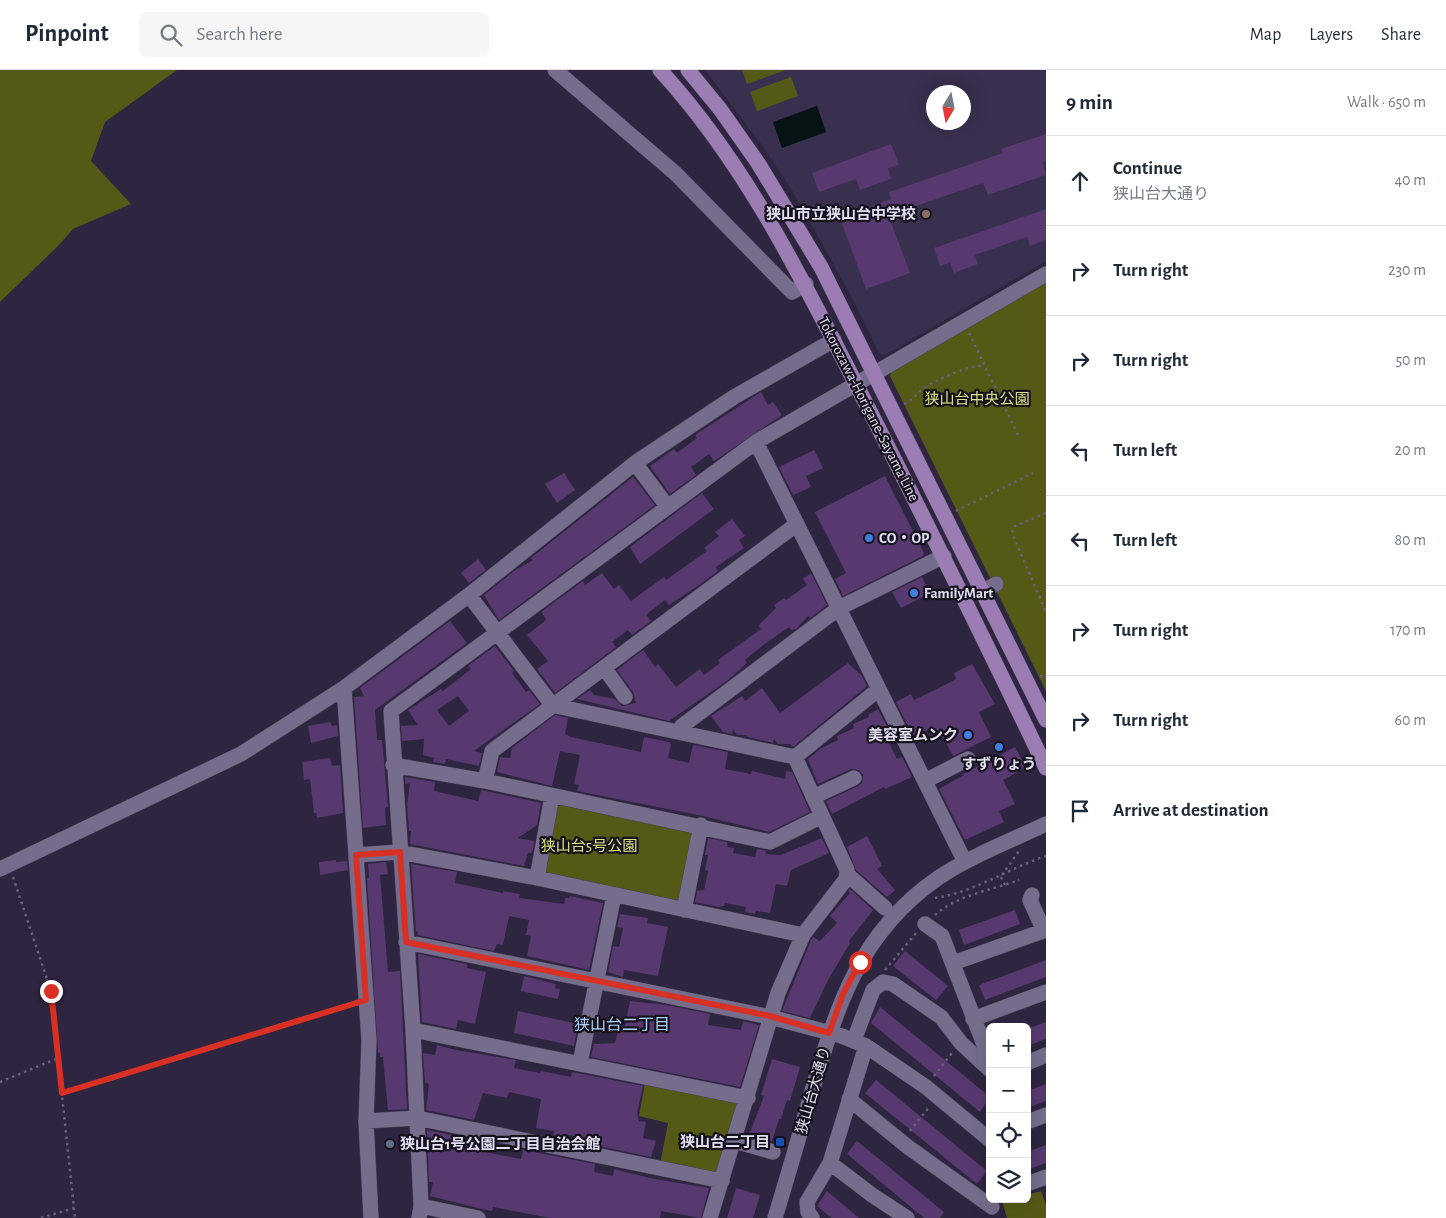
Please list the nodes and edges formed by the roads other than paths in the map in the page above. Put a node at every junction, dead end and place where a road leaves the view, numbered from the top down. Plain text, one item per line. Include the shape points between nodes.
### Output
1 (555, 70) edge
2 (660, 70) edge
3 (688, 70) edge
4 (1046, 274) edge
5 (806, 284) junction
6 (834, 340) junction
7 (874, 374) junction
8 (857, 385) junction
9 (756, 442) junction
10 (636, 463) junction
11 (667, 506) junction
12 (798, 524) junction
13 (944, 556) junction
14 (469, 594) junction
15 (839, 608) junction
16 (498, 632) junction
17 (605, 669) junction
18 (344, 688) junction
19 (879, 690) junction
20 (625, 697) dead end
21 (556, 706) junction
22 (1046, 720) edge
23 (679, 732) junction
24 (795, 757) junction
25 (968, 759) dead end
26 (393, 765) junction
27 (1046, 768) edge
28 (854, 778) dead end
29 (485, 781) junction
30 (924, 781) junction
31 (552, 796) junction
32 (813, 797) junction
33 (822, 816) junction
34 (1046, 824) edge
35 (701, 825) junction
36 (400, 852) junction
37 (356, 855) junction
38 (965, 862) junction
39 (4, 866) edge
40 (847, 874) junction
41 (537, 878) junction
42 (614, 895) junction
43 (1032, 895) dead end
44 (886, 908) dead end
45 (684, 910) junction
46 (925, 924) road end
47 (1045, 930) edge
48 (803, 935) junction
49 (406, 942) junction
50 (953, 963) junction
51 (596, 981) junction
52 (1046, 992) edge
53 (770, 1016) junction
54 (973, 1019) junction
55 (413, 1030) junction
56 (829, 1033) junction
57 (860, 1043) junction
58 (986, 1050) edge
59 (1046, 1055) edge
60 (1031, 1061) edge
61 (580, 1063) junction
62 (988, 1068) edge
63 (748, 1098) junction
64 (849, 1100) junction
65 (1046, 1115) edge
66 (417, 1118) junction
67 (366, 1121) junction
68 (1031, 1121) edge
69 (986, 1137) edge
70 (735, 1141) junction
71 (773, 1152) dead end
72 (830, 1163) junction
73 (1046, 1177) edge
74 (722, 1181) junction
75 (1031, 1183) edge
76 (992, 1208) edge
77 (420, 1212) edge
78 (370, 1218) edge
79 (478, 1218) edge
80 (710, 1218) edge
81 (775, 1218) edge
82 (812, 1218) edge
83 (907, 1218) edge

1 - 5 street via 682,180 792,292
2 - 5 main road, Tokorozawa-Horigane-Sayama Line via 696,113 762,206
3 - 7 main road, Tokorozawa-Horigane-Sayama Line via 725,117 792,215
4 - 7 street
5 - 6 main road, Tokorozawa-Horigane-Sayama Line
6 - 8 main road, Tokorozawa-Horigane-Sayama Line
6 - 10 street via 734,397
7 - 8 street
7 - 22 main road, Tokorozawa-Horigane-Sayama Line via 989,588
8 - 9 street
8 - 13 main road, Tokorozawa-Horigane-Sayama Line
9 - 11 street
9 - 12 street
10 - 11 street
10 - 14 street
11 - 16 street
12 - 15 street
12 - 17 street
13 - 15 street
13 - 27 main road, Tokorozawa-Horigane-Sayama Line
14 - 16 street
14 - 18 street
15 - 19 street
15 - 23 street via 682,726
16 - 21 street
16 - 26 street via 391,711
17 - 20 street
17 - 21 street
18 - 37 street
18 - 39 street via 241,754
19 - 24 street
19 - 30 street
21 - 23 street
21 - 29 street via 492,751
23 - 24 street
24 - 32 street
25 - 30 street
26 - 29 street
26 - 36 street
28 - 32 street
29 - 31 street
30 - 38 street
31 - 35 street
31 - 41 street
32 - 33 street
33 - 35 street via 770,842
33 - 40 street
34 - 38 street, 狭山台大通り
35 - 45 street
36 - 37 street
36 - 41 street
36 - 49 street
37 - 67 street via 369,1040
38 - 56 street, 狭山台大通り via 937,879 911,901 877,938 843,994
40 - 44 street
40 - 48 street
41 - 42 street
42 - 45 street
42 - 51 street
43 - 47 street via 1030,900
45 - 48 street
46 - 50 street via 942,936
47 - 50 street
48 - 53 street
49 - 51 street
49 - 55 street
50 - 54 street
51 - 53 street
51 - 61 street
52 - 54 street
53 - 56 street
53 - 63 street
54 - 58 street
55 - 61 street
55 - 66 street
56 - 57 street
56 - 81 street, 狭山台大通り
57 - 62 street via 872,990 883,982 893,984 941,1018
57 - 64 street
57 - 69 street via 926,1087
59 - 60 street
61 - 63 street
63 - 70 street
64 - 72 street
64 - 76 street
65 - 68 street
66 - 67 street
66 - 74 street
66 - 77 street
67 - 78 street
70 - 71 street
70 - 74 street
72 - 82 street via 807,1202
72 - 83 street
73 - 75 street
74 - 80 street
77 - 79 street

